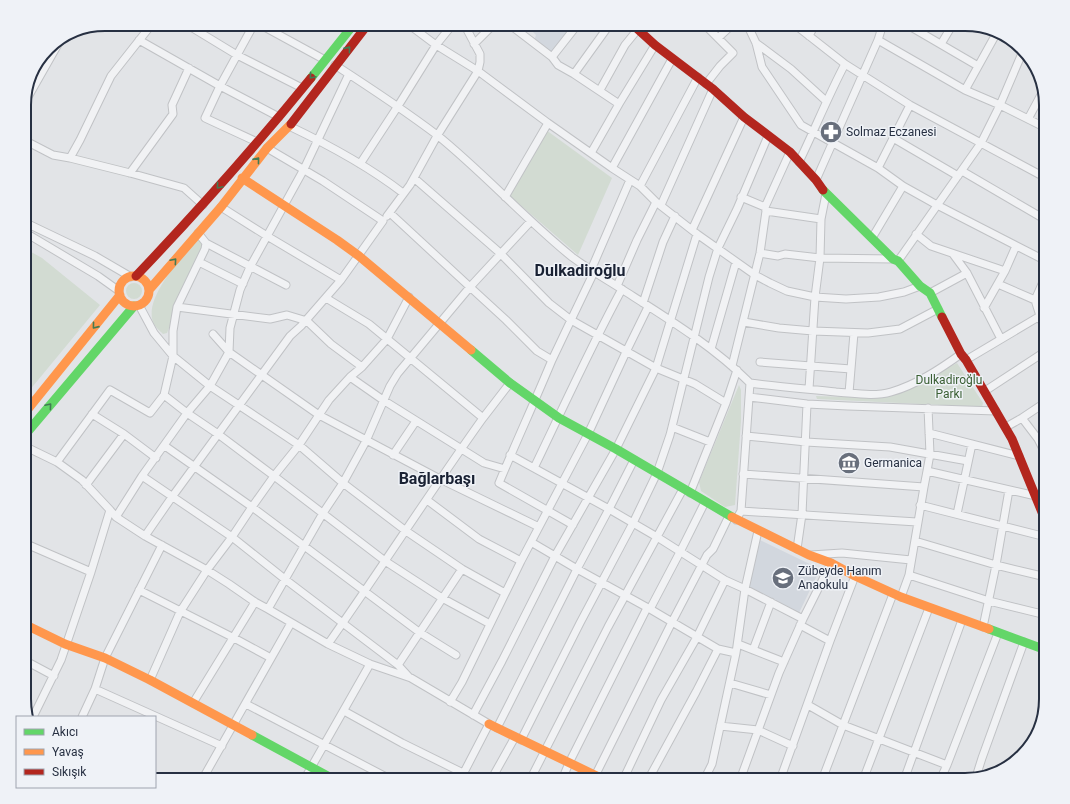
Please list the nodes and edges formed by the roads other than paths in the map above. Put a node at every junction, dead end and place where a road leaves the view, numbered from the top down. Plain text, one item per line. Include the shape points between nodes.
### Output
1 (145, 31) edge
2 (197, 31) edge
3 (250, 31) edge
4 (272, 31) edge
5 (348, 31) edge
6 (362, 31) edge
7 (417, 31) edge
8 (447, 31) edge
9 (468, 31) edge
10 (487, 31) edge
11 (518, 31) edge
12 (572, 31) edge
13 (605, 31) edge
14 (632, 31) edge
15 (640, 31) edge
16 (711, 31) edge
17 (726, 31) edge
18 (750, 31) edge
19 (803, 31) edge
20 (812, 31) edge
21 (881, 31) edge
22 (918, 31) edge
23 (949, 31) edge
24 (809, 36) junction
25 (994, 37) edge
26 (718, 38) junction
27 (139, 40) junction
28 (878, 40) junction
29 (756, 43) junction
30 (474, 44) junction
31 (941, 44) junction
32 (436, 45) junction
33 (655, 45) junction
34 (53, 53) edge
35 (236, 55) junction
36 (1021, 56) edge
37 (552, 57) junction
38 (672, 59) junction
39 (325, 60) junction
40 (844, 64) junction
41 (335, 65) junction
42 (978, 66) junction
43 (189, 68) junction
44 (478, 71) junction
45 (349, 74) junction
46 (574, 74) junction
47 (863, 75) junction
48 (698, 77) junction
49 (220, 86) junction
50 (710, 86) junction
51 (302, 88) junction
52 (33, 89) edge
53 (600, 90) junction
54 (965, 90) junction
55 (1038, 100) edge
56 (826, 101) junction
57 (619, 104) junction
58 (910, 105) junction
59 (1000, 105) junction
60 (398, 106) junction
61 (279, 117) junction
62 (744, 117) junction
63 (1028, 119) junction
64 (548, 124) junction
65 (1039, 124) edge
66 (290, 126) junction
67 (814, 132) junction
68 (437, 136) junction
69 (768, 136) junction
70 (894, 138) junction
71 (317, 140) junction
72 (257, 142) junction
73 (833, 142) junction
74 (981, 143) junction
75 (31, 145) edge
76 (267, 148) junction
77 (790, 152) junction
78 (591, 154) junction
79 (70, 158) junction
80 (799, 162) junction
81 (360, 164) junction
82 (612, 168) junction
83 (878, 168) junction
84 (304, 169) junction
85 (130, 173) junction
86 (960, 173) junction
87 (1039, 174) edge
88 (242, 178) junction
89 (414, 178) junction
90 (630, 180) junction
91 (816, 180) junction
92 (640, 186) junction
93 (903, 186) junction
94 (402, 193) junction
95 (826, 194) junction
96 (505, 196) junction
97 (741, 197) junction
98 (658, 204) junction
99 (203, 205) junction
100 (285, 205) junction
101 (937, 205) junction
102 (221, 207) junction
103 (766, 209) junction
104 (390, 213) junction
105 (675, 216) junction
106 (1039, 216) edge
107 (821, 219) junction
108 (383, 221) junction
109 (530, 221) junction
110 (31, 225) edge
111 (695, 232) junction
112 (198, 233) junction
113 (916, 234) junction
114 (31, 236) edge
115 (267, 236) junction
116 (872, 238) junction
117 (206, 243) junction
118 (1016, 246) junction
119 (718, 248) junction
120 (500, 253) junction
121 (760, 253) junction
122 (953, 254) junction
123 (359, 256) junction
124 (820, 258) junction
125 (1039, 258) edge
126 (896, 260) junction
127 (199, 262) junction
128 (736, 262) junction
129 (250, 267) junction
130 (593, 271) junction
131 (1005, 271) junction
132 (967, 273) junction
133 (755, 275) junction
134 (133, 277) junction
135 (341, 280) junction
136 (243, 284) junction
137 (998, 284) junction
138 (286, 285) dead end
139 (920, 286) junction
140 (470, 288) junction
141 (619, 288) junction
142 (149, 290) junction
143 (120, 293) junction
144 (930, 293) junction
145 (1039, 295) edge
146 (409, 297) junction
147 (815, 297) junction
148 (326, 298) junction
149 (1035, 300) junction
150 (136, 305) junction
151 (646, 305) junction
152 (177, 307) junction
153 (984, 308) junction
154 (938, 309) junction
155 (1039, 313) edge
156 (233, 315) junction
157 (1039, 317) edge
158 (571, 320) junction
159 (306, 321) junction
160 (671, 321) junction
161 (744, 322) junction
162 (439, 324) junction
163 (813, 331) junction
164 (854, 333) junction
165 (213, 334) dead end
166 (597, 334) junction
167 (387, 338) junction
168 (695, 338) junction
169 (1001, 339) junction
170 (711, 349) junction
171 (229, 352) junction
172 (626, 352) junction
173 (173, 356) junction
174 (1039, 356) edge
175 (964, 357) junction
176 (410, 358) junction
177 (552, 360) junction
178 (760, 362) dead end
179 (811, 366) junction
180 (362, 368) junction
181 (656, 368) junction
182 (734, 368) junction
183 (851, 370) junction
184 (262, 374) junction
185 (350, 377) junction
186 (685, 379) junction
187 (510, 383) junction
188 (750, 383) junction
189 (210, 386) junction
190 (809, 389) junction
191 (985, 391) junction
192 (849, 393) junction
193 (164, 395) junction
194 (749, 397) junction
195 (383, 400) junction
196 (535, 402) junction
197 (726, 403) junction
198 (807, 404) junction
199 (31, 405) edge
200 (240, 405) junction
201 (1039, 407) edge
202 (928, 408) junction
203 (996, 411) junction
204 (187, 413) junction
205 (92, 414) junction
206 (319, 415) junction
207 (484, 418) junction
208 (559, 418) junction
209 (1022, 418) junction
210 (416, 420) junction
211 (672, 427) junction
212 (1006, 427) junction
213 (31, 428) edge
214 (929, 433) junction
215 (124, 434) junction
216 (218, 434) junction
217 (588, 434) junction
218 (746, 436) junction
219 (1038, 439) edge
220 (366, 440) junction
221 (710, 442) junction
222 (806, 442) junction
223 (972, 444) junction
224 (299, 445) junction
225 (165, 446) junction
226 (31, 449) edge
227 (461, 449) junction
228 (616, 449) junction
229 (930, 454) junction
230 (393, 455) junction
231 (510, 455) junction
232 (1019, 456) junction
233 (156, 458) junction
234 (634, 460) junction
235 (968, 461) junction
236 (57, 462) junction
237 (194, 467) junction
238 (534, 468) junction
239 (505, 469) junction
240 (927, 470) junction
241 (657, 473) junction
242 (743, 474) junction
243 (142, 476) junction
244 (274, 476) junction
245 (803, 478) junction
246 (440, 479) junction
247 (964, 479) junction
248 (343, 483) junction
249 (562, 483) junction
250 (86, 485) junction
251 (924, 487) junction
252 (1009, 490) junction
253 (686, 491) junction
254 (1036, 496) junction
255 (172, 497) junction
256 (588, 497) junction
257 (427, 500) junction
258 (705, 502) junction
259 (1039, 504) edge
260 (920, 505) junction
261 (252, 507) junction
262 (609, 509) junction
263 (110, 510) junction
264 (548, 511) junction
265 (741, 511) junction
266 (323, 514) junction
267 (802, 514) junction
268 (957, 514) junction
269 (116, 517) junction
270 (733, 518) junction
271 (917, 522) junction
272 (633, 523) junction
273 (573, 525) junction
274 (1002, 525) junction
275 (539, 527) junction
276 (406, 531) junction
277 (758, 531) junction
278 (1039, 535) edge
279 (145, 536) junction
280 (232, 537) junction
281 (657, 537) junction
282 (531, 542) junction
283 (915, 542) junction
284 (162, 545) junction
285 (31, 546) edge
286 (304, 547) junction
287 (797, 549) junction
288 (680, 552) junction
289 (809, 555) junction
290 (555, 556) junction
291 (911, 560) junction
292 (386, 561) junction
293 (521, 561) junction
294 (831, 563) junction
295 (996, 565) junction
296 (702, 566) junction
297 (462, 569) junction
298 (577, 569) junction
299 (207, 570) junction
300 (91, 572) junction
301 (909, 575) junction
302 (1039, 575) edge
303 (855, 576) junction
304 (286, 580) junction
305 (725, 580) junction
306 (601, 582) junction
307 (745, 589) junction
308 (139, 590) junction
309 (365, 592) junction
310 (505, 593) junction
311 (625, 596) junction
312 (897, 596) junction
313 (442, 598) junction
314 (988, 601) junction
315 (255, 602) junction
316 (771, 602) junction
317 (268, 608) junction
318 (648, 608) junction
319 (929, 608) junction
320 (180, 612) junction
321 (1039, 613) edge
322 (962, 620) junction
323 (672, 622) junction
324 (801, 622) junction
325 (290, 623) junction
326 (342, 624) junction
327 (490, 624) junction
328 (31, 627) edge
329 (983, 627) junction
330 (419, 632) junction
331 (998, 633) junction
332 (697, 637) junction
333 (234, 638) junction
334 (830, 641) junction
335 (1024, 642) junction
336 (65, 644) junction
337 (328, 644) junction
338 (738, 644) junction
339 (1039, 647) edge
340 (718, 649) junction
341 (753, 650) junction
342 (736, 652) junction
343 (456, 655) dead end
344 (105, 658) junction
345 (270, 658) junction
346 (784, 662) junction
347 (31, 664) edge
348 (370, 664) junction
349 (398, 666) junction
350 (54, 676) junction
351 (411, 678) junction
352 (150, 680) junction
353 (730, 682) junction
354 (95, 689) junction
355 (771, 695) junction
356 (450, 702) junction
357 (193, 703) junction
358 (246, 704) junction
359 (808, 706) junction
360 (344, 711) junction
361 (473, 715) junction
362 (34, 716) edge
363 (82, 716) edge
364 (155, 716) edge
365 (156, 716) edge
366 (234, 725) junction
367 (843, 725) junction
368 (493, 726) junction
369 (720, 726) junction
370 (758, 730) junction
371 (518, 738) junction
372 (880, 739) junction
373 (324, 745) junction
374 (222, 746) junction
375 (793, 746) junction
376 (545, 751) junction
377 (914, 752) junction
378 (569, 763) junction
379 (947, 764) junction
380 (311, 768) junction
381 (978, 772) edge
382 (207, 773) edge
383 (308, 773) edge
384 (321, 773) edge
385 (378, 773) edge
386 (463, 773) joint
387 (496, 773) edge
388 (534, 773) edge
389 (565, 773) edge
390 (589, 773) edge
391 (596, 773) edge
392 (626, 773) edge
393 (652, 773) edge
394 (708, 773) edge
395 (743, 773) edge
396 (783, 773) edge
397 (825, 773) edge
398 (866, 773) edge
399 (906, 773) edge
400 (943, 773) edge

1 - 27 street
2 - 35 street
3 - 35 street
4 - 39 street
5 - 39 main road
41 -> 6 main road
7 - 32 street
8 - 32 street
9 - 30 street
10 - 30 street
11 - 37 street
12 - 37 street
13 - 46 street
14 - 53 street
15 - 33 main road
16 - 26 street
17 - 26 street
18 - 29 street
19 - 24 street
20 - 24 street
21 - 28 street
22 - 31 street
23 - 31 street
24 - 40 street
25 - 42 street
26 - 50 street via 733,53 720,66
27 - 43 street
27 - 79 street via 111,76
28 - 47 street
28 - 54 street
29 - 56 street via 791,69
29 - 67 street via 762,67 801,125
30 - 44 street via 480,54
31 - 42 street
32 - 44 street
32 - 60 street
33 - 38 main road
33 - 57 street
34 - 52 street
35 - 49 street
35 - 51 street
36 - 59 street
37 - 46 street via 558,65
38 - 48 main road
38 - 82 street
39 -> 51 main road
40 - 47 street
40 - 56 street
41 - 45 street
41 - 66 main road
42 - 54 street
43 - 49 street
43 - 85 street via 172,105 173,114
44 - 64 street
44 - 68 street
45 - 60 street
45 - 71 street
46 - 53 street
47 - 58 street
47 - 73 street
48 - 50 main road
48 - 92 street
49 - 61 street
49 - 72 street via 206,118
50 - 62 main road
50 - 98 street
51 - 61 main road
53 - 57 street
54 - 59 street
55 - 63 street
56 - 67 street
57 - 78 street
58 - 70 street
58 - 74 street
59 - 63 street
59 - 74 street
60 - 68 street
60 - 81 street
61 - 72 main road
62 - 69 main road
62 - 111 street
63 - 65 street
64 - 78 street
64 - 96 street
66 - 71 street
66 - 76 main road
67 - 73 street
67 - 80 street
68 - 89 street
68 - 96 street
69 - 77 main road
69 - 97 street
70 - 83 street
70 - 86 street
71 - 81 street
71 - 84 street
72 -> 99 main road
73 - 83 street
73 - 91 street
74 - 86 street
74 - 87 street
75 - 79 street via 53,155
76 - 84 street
88 -> 76 main road
77 - 80 main road
77 - 103 street
78 - 82 street
79 - 85 street
80 - 91 main road
81 - 94 street
82 - 90 street
83 - 93 street
84 - 100 street
84 - 108 street
85 - 99 street via 184,188
86 - 101 street
86 - 106 street
88 - 100 main road
88 - 102 main road
89 - 94 street
89 - 120 street
90 - 92 street
90 - 130 street
91 - 95 main road
92 - 98 street
93 - 101 street
93 - 116 street
94 - 104 street
95 - 107 street
95 - 116 main road
96 - 109 street
97 - 103 street
97 - 119 street
98 - 105 street
98 - 141 street via 636,240
99 - 134 main road
100 - 115 street
100 - 123 main road
101 - 113 street
101 - 118 street
102 - 112 main road
102 - 115 street
103 - 107 street
103 - 121 street
104 - 108 street
104 - 140 street
105 - 111 street
105 - 151 street via 663,242
107 - 124 street
108 - 123 street
109 - 120 street
109 - 130 street via 573,258
110 - 134 street
111 - 119 street
111 - 160 street
112 - 117 street
142 -> 112 main road
113 - 122 street via 930,246
113 - 126 street
114 - 143 street via 98,276
115 - 129 street
115 - 135 street
116 - 126 main road
117 - 127 street
117 - 129 street
118 - 125 street
118 - 131 street
119 - 128 street
119 - 168 street
120 - 140 street
120 - 158 street via 549,303
121 - 124 street
121 - 133 street
122 - 131 street
122 - 132 street
123 - 135 street
123 - 146 main road
124 - 126 street
124 - 147 street
126 - 139 main road
127 - 136 street
127 - 152 street
128 - 133 street
128 - 170 street
129 - 136 street
129 - 138 street
130 - 141 street
130 - 158 street
131 - 137 street
132 - 144 street
132 - 153 street
133 - 147 street via 787,291
133 - 161 street
134 - 142 main road via 145,281
134 - 143 main road via 122,282
135 - 148 street
136 - 156 street
137 - 149 street
137 - 153 street
139 - 144 main road
139 - 147 street via 879,297
140 - 162 street
140 - 177 street via 537,351
141 - 151 street
141 - 166 street
142 - 150 main road via 146,300
143 - 150 main road via 125,303
143 -> 199 main road
144 - 154 main road
145 - 149 street
146 - 162 main road
146 - 167 street
147 - 163 street
148 - 159 street
148 - 167 street
149 - 155 street
150 - 173 street via 154,334
213 -> 150 main road
151 - 160 street
151 - 172 street
152 - 156 street
152 - 173 street via 173,331
153 - 169 street
154 - 164 street via 900,329
154 - 175 main road
156 - 159 street via 270,319 287,315
156 - 171 street
157 - 169 street
158 - 166 street
158 - 177 street
159 - 180 street
159 - 184 street via 290,336
160 - 168 street
160 - 181 street
161 - 163 street
161 - 182 street
162 - 176 street
162 - 187 main road
163 - 164 street
163 - 179 street
164 - 183 street
165 - 171 street
166 - 172 street
166 - 208 street
167 - 176 street
167 - 180 street
168 - 170 street
168 - 186 street
169 - 175 street
170 - 182 street
171 - 184 street
171 - 189 street
172 - 181 street
172 - 217 street
173 - 189 street
173 - 193 street
174 - 191 street
175 - 191 main road
175 - 192 street via 890,392
176 - 195 street
176 - 207 street
177 - 196 street
178 - 179 street
179 - 183 street
179 - 190 street
180 - 185 street
181 - 186 street
181 - 228 street
182 - 188 street
182 - 197 street
183 - 192 street
184 - 200 street
184 - 206 street
185 - 195 street
185 - 206 street
186 - 197 street
186 - 211 street
187 - 196 main road
187 - 207 street
188 - 190 street
188 - 194 street
189 - 200 street
189 - 204 street
190 - 192 street
191 - 203 main road
193 - 204 street
193 - 205 street via 150,413 110,390
194 - 198 street
194 - 218 street
195 - 210 street
195 - 220 street
196 - 208 main road
196 - 231 street
197 - 221 street
198 - 202 street
198 - 222 street
200 - 216 street
200 - 224 street
201 - 209 street
202 - 203 street
202 - 214 street
203 - 212 main road
204 - 216 street
204 - 225 street
205 - 215 street
205 - 236 street
206 - 220 street
206 - 224 street
207 - 227 street
208 - 217 main road
208 - 238 street
209 - 212 street
209 - 219 street
210 - 227 street
210 - 230 street
211 - 221 street
211 - 241 street
212 - 232 main road
214 - 223 street
214 - 229 street
215 - 233 street
215 - 250 street
216 - 237 street
216 - 244 street
217 - 228 main road
217 - 249 street
218 - 222 street
218 - 242 street
220 - 230 street
220 - 248 street
221 - 253 street
222 - 229 street via 890,447
222 - 245 street
223 - 232 street
223 - 235 street
224 - 244 street
224 - 248 street
225 - 233 street
225 - 237 street
226 - 236 street
227 - 239 street via 484,463
227 - 246 street
228 - 234 main road
228 - 256 street
229 - 235 street
229 - 240 street
230 - 246 street
231 - 238 street
231 - 239 street
232 - 254 main road
233 - 243 street
234 - 241 main road
234 - 262 street
235 - 247 street
236 - 250 street
237 - 255 street
237 - 261 street
238 - 249 street
239 - 264 street via 499,483
240 - 247 street
240 - 251 street
241 - 253 main road
241 - 272 street
242 - 245 street
242 - 265 street
243 - 255 street
243 - 269 street
244 - 261 street
244 - 266 street
245 - 251 street
245 - 267 street
246 - 257 street
246 - 275 street
247 - 252 street
247 - 268 street
248 - 266 street
248 - 276 street
249 - 256 street
249 - 264 street
250 - 263 street
251 - 260 street
252 - 254 street
252 - 274 street
253 - 258 main road
253 - 281 street
254 - 259 main road
255 - 279 street
255 - 280 street
256 - 262 street
256 - 273 street
257 - 276 street
257 - 293 street via 479,539
258 - 270 main road
258 - 288 street
260 - 268 street
260 - 271 street
261 - 280 street
261 - 286 street
262 - 272 street
262 - 298 street
263 - 269 street
263 - 300 street
264 - 273 street
264 - 275 street
265 - 267 street
265 - 270 street
266 - 286 street
266 - 292 street
267 - 271 street
267 - 287 street
268 - 274 street
269 - 279 street
270 - 277 main road
270 - 296 street
271 - 283 street
272 - 281 street
272 - 306 street
273 - 290 street
274 - 278 street
274 - 295 street
275 - 282 street
276 - 292 street
276 - 297 street
277 - 287 main road
277 - 307 street
279 - 284 street
280 - 299 street
280 - 304 street
281 - 288 street
281 - 311 street
282 - 290 street
282 - 293 street
283 - 291 street
283 - 295 street
284 - 299 street
284 - 308 street
285 - 300 street
286 - 304 street
286 - 309 street
287 - 289 main road
288 - 296 street
288 - 318 street
289 - 291 street via 842,553
289 - 294 main road
290 - 298 street
290 - 361 street
291 - 301 street
292 - 309 street
292 - 313 street
293 - 310 street
294 - 303 main road
294 - 324 street
295 - 302 street
295 - 314 street
296 - 305 street
296 - 323 street
297 - 310 street
297 - 313 street
298 - 306 street
298 - 368 street
299 - 315 street
299 - 320 street
300 - 336 street
301 - 312 street
301 - 314 street
303 - 312 main road
303 - 334 street
304 - 317 street
304 - 326 street
305 - 307 street
305 - 332 street
306 - 311 street
306 - 371 street
307 - 316 street
307 - 338 street
308 - 320 street
308 - 344 street
309 - 326 street
309 - 330 street
310 - 327 street
311 - 318 street
311 - 376 street
312 - 319 main road
312 - 367 street
313 - 327 street
313 - 330 street
314 - 321 street
314 - 329 street
315 - 317 street
315 - 333 street
316 - 324 street
316 - 341 street
317 - 325 street
318 - 323 street
318 - 378 street
319 - 322 main road
319 - 372 street
320 - 333 street
320 - 352 street
322 - 329 main road
322 - 377 street
323 - 332 street
323 - 391 street
324 - 334 street
324 - 346 street
325 - 337 street
325 - 345 street
326 - 337 street
326 - 349 street
327 - 356 street
328 - 336 main road
329 - 331 main road
330 - 343 street
330 - 349 street
331 - 335 main road
331 - 379 street
332 - 340 street
332 - 392 street via 661,700
333 - 345 street
333 - 357 street
334 - 359 street
335 - 339 main road
335 - 381 street
336 - 344 main road
336 - 350 street
337 - 348 street
338 - 341 street
338 - 342 street
340 - 342 street
340 - 393 street
341 - 346 street
342 - 353 street
344 - 352 main road
344 - 354 street
345 - 358 street
346 - 355 street
347 - 350 street
348 - 351 street
348 - 360 street
349 - 351 street
350 - 362 street
351 - 356 street
352 - 357 main road
353 - 355 street
353 - 369 street
354 - 363 street
354 - 364 street
355 - 370 street
356 - 361 street
357 - 366 main road
358 - 366 street
358 - 373 street
359 - 367 street
359 - 375 street
360 - 373 street
360 - 386 street
361 - 368 street
365 - 374 street
366 - 374 street
366 - 380 main road
367 - 372 street
367 - 397 street
368 - 371 main road
368 - 386 street
369 - 370 street
369 - 394 street via 712,764
370 - 375 street
370 - 395 street
371 - 376 main road
371 - 387 street
372 - 377 street
372 - 398 street
373 - 380 street
373 - 385 street
374 - 382 street
375 - 396 street
376 - 378 main road
376 - 388 street
377 - 379 street
377 - 399 street
378 - 389 street
378 - 390 main road
379 - 400 street
380 - 383 street
380 - 384 main road

